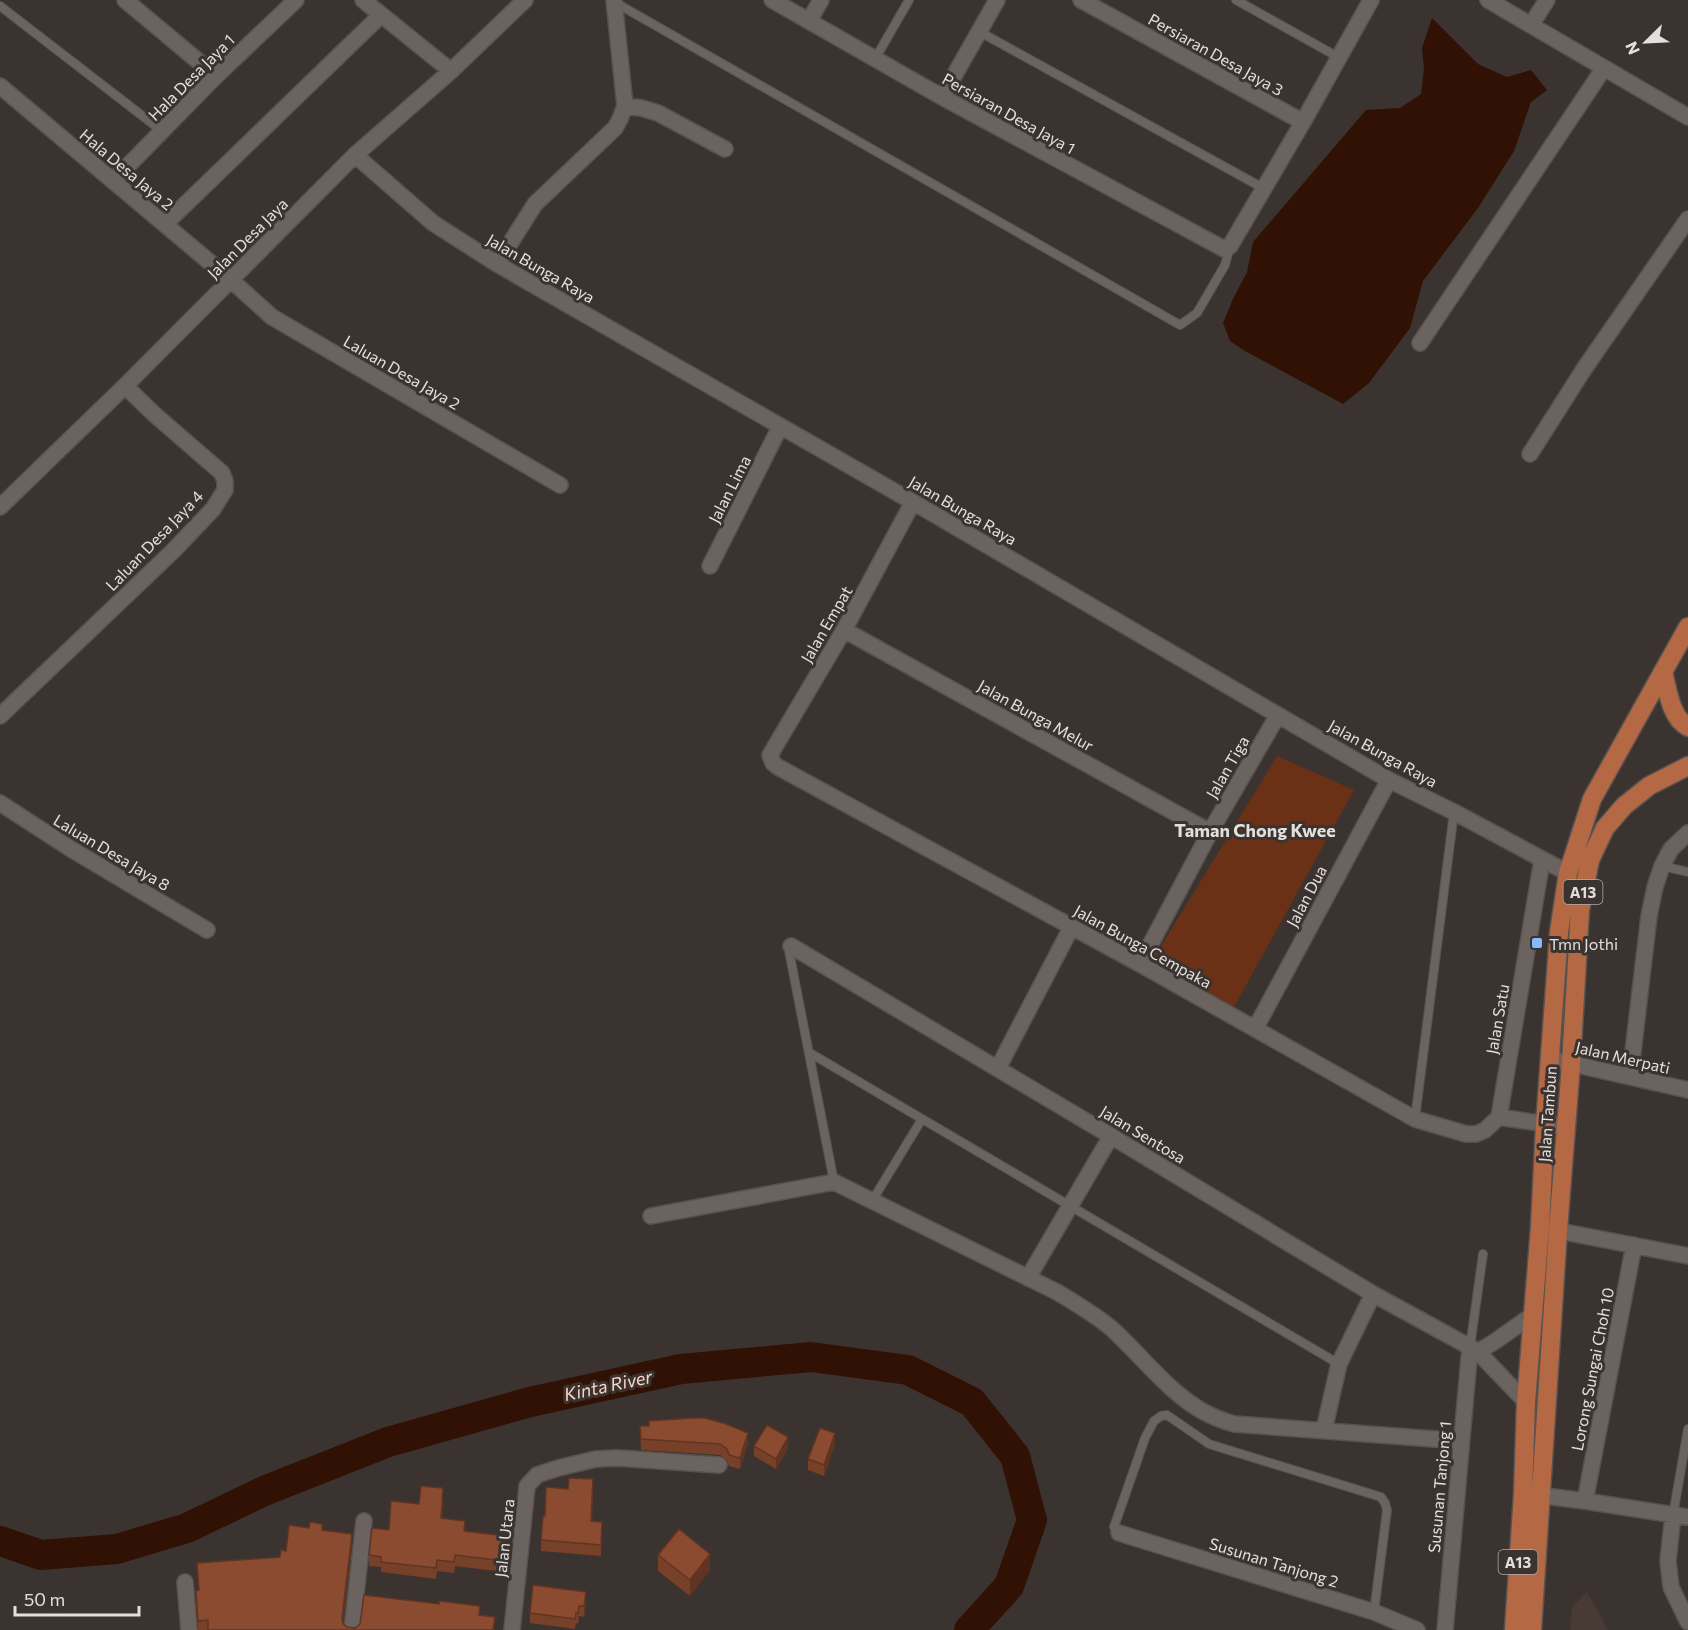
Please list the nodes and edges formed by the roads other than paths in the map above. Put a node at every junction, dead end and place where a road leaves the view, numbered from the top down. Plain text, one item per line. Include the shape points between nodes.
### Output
1 (125, 0) edge
2 (296, 0) edge
3 (363, 0) edge
4 (525, 0) edge
5 (772, 0) edge
6 (822, 0) edge
7 (909, 0) edge
8 (997, 0) edge
9 (1081, 0) edge
10 (1236, 0) edge
11 (1371, 0) edge
12 (1488, 0) edge
13 (1547, 0) edge
14 (614, 1) edge
15 (143, 5) edge
16 (0, 6) edge
17 (381, 15) junction
18 (809, 21) junction
19 (1531, 25) junction
20 (980, 32) junction
21 (1338, 57) junction
22 (875, 59) junction
23 (1604, 68) junction
24 (451, 71) junction
25 (216, 76) junction
26 (0, 86) edge
27 (942, 97) junction
28 (625, 106) junction
29 (1688, 117) edge
30 (1303, 122) junction
31 (162, 131) junction
32 (724, 149) dead end
33 (354, 155) junction
34 (114, 181) junction
35 (1263, 188) junction
36 (1688, 219) edge
37 (165, 225) junction
38 (1230, 246) junction
39 (498, 264) junction
40 (231, 280) junction
41 (1420, 343) dead end
42 (125, 387) junction
43 (780, 427) junction
44 (1530, 454) dead end
45 (560, 485) dead end
46 (913, 502) junction
47 (0, 507) edge
48 (710, 566) dead end
49 (1688, 627) edge
50 (844, 630) junction
51 (1663, 672) junction
52 (1278, 715) junction
53 (0, 716) edge
54 (1688, 727) edge
55 (773, 763) joint
56 (1688, 766) edge
57 (1389, 780) junction
58 (0, 803) edge
59 (1454, 812) junction
60 (1210, 832) junction
61 (1688, 834) edge
62 (1542, 860) junction
63 (1662, 866) junction
64 (1688, 872) edge
65 (1568, 873) junction
66 (1071, 928) junction
67 (207, 930) dead end
68 (790, 946) joint
69 (1140, 964) junction
70 (1255, 1029) junction
71 (810, 1053) junction
72 (1551, 1059) junction
73 (1571, 1064) junction
74 (998, 1068) junction
75 (1630, 1077) junction
76 (1688, 1090) edge
77 (1498, 1118) junction
78 (922, 1119) junction
79 (1415, 1119) junction
80 (1545, 1125) junction
81 (1566, 1127) junction
82 (1111, 1136) junction
83 (834, 1182) junction
84 (872, 1201) junction
85 (1070, 1206) junction
86 (651, 1216) dead end
87 (1549, 1228) junction
88 (1634, 1245) junction
89 (1483, 1254) dead end
90 (1688, 1256) edge
91 (1028, 1278) junction
92 (1373, 1294) junction
93 (1534, 1314) junction
94 (1474, 1349) junction
95 (1339, 1364) junction
96 (1526, 1402) junction
97 (1688, 1429) edge
98 (1324, 1431) junction
99 (1461, 1441) junction
100 (719, 1464) dead end
101 (1531, 1495) junction
102 (1585, 1501) junction
103 (1680, 1516) edge
104 (364, 1521) dead end
105 (1119, 1533) joint
106 (185, 1582) dead end
107 (1374, 1612) junction
108 (1688, 1622) edge
109 (189, 1630) edge
110 (352, 1630) edge
111 (512, 1630) edge
112 (1417, 1630) edge
113 (1445, 1630) edge
114 (1514, 1630) edge
115 (1532, 1630) edge

1 - 15 street
2 - 25 street, Hala Desa Jaya 1
3 - 17 street
4 - 24 street, Jalan Desa Jaya
5 - 18 street, Persiaran Desa Jaya 1
6 - 18 street
7 - 22 lane
8 - 20 street
9 - 30 street, Persiaran Desa Jaya 3
10 - 21 lane
11 - 21 street
12 - 19 street
13 - 19 street
14 - 28 street
14 - 38 lane via 1180,326 1197,313 1225,265
15 - 25 street
16 - 31 lane
17 - 24 street
17 - 37 street
18 - 22 street, Persiaran Desa Jaya 1
19 - 23 street
20 - 27 street
20 - 35 lane
21 - 30 street
22 - 27 street, Persiaran Desa Jaya 1
23 - 29 street
23 - 41 street
24 - 33 street, Jalan Desa Jaya
25 - 31 street, Hala Desa Jaya 1
26 - 34 street, Hala Desa Jaya 2
27 - 38 street, Persiaran Desa Jaya 1 via 1221,249
28 - 32 street via 658,113
28 - 39 street via 615,128 535,204
30 - 35 street
31 - 34 street, Hala Desa Jaya 1
33 - 39 street, Jalan Bunga Raya via 432,224
33 - 40 street, Jalan Desa Jaya
34 - 37 street, Hala Desa Jaya 2
35 - 38 street
36 - 44 street
37 - 40 street, Hala Desa Jaya 2
39 - 43 street, Jalan Bunga Raya
40 - 42 street, Jalan Desa Jaya
40 - 45 street, Laluan Desa Jaya 2 via 272,317
42 - 47 street, Jalan Desa Jaya
42 - 53 street, Laluan Desa Jaya 4 via 222,473 225,490 213,509 174,550
43 - 46 street, Jalan Bunga Raya
43 - 48 street, Jalan Lima
46 - 50 street, Jalan Empat
46 - 52 street, Jalan Bunga Raya
49 - 51 main road, Jalan Tambun / A13
50 - 55 street, Jalan Empat via 770,755
50 - 60 street, Jalan Bunga Melur
51 - 54 main road via 1671,706
51 - 65 main road, Jalan Tambun / A13 via 1592,799
52 - 57 street, Jalan Bunga Raya
52 - 60 street, Jalan Tiga
55 - 66 street, Jalan Bunga Cempaka
56 - 73 main road, Jalan Tambun / A13 via 1649,786 1624,806 1605,828 1590,860 1580,910
57 - 59 street, Jalan Bunga Raya
57 - 70 street, Jalan Dua
58 - 67 street, Laluan Desa Jaya 8
59 - 62 street, Jalan Bunga Raya
59 - 79 lane
60 - 69 street, Jalan Tiga
61 - 63 street via 1671,849
62 - 65 street, Jalan Bunga Raya
62 - 77 street, Jalan Satu
63 - 64 lane
63 - 75 street via 1649,916
65 - 72 main road, Jalan Tambun / A13 via 1559,932
66 - 69 street, Jalan Bunga Cempaka
66 - 74 street
68 - 71 lane
68 - 74 street, Jalan Sentosa
69 - 70 street, Jalan Bunga Cempaka
70 - 79 street, Jalan Bunga Cempaka
71 - 78 lane
71 - 83 lane
72 - 73 street, Jalan Merpati
72 - 80 main road, Jalan Tambun / A13
73 - 75 street, Jalan Merpati
73 - 81 main road, Jalan Tambun / A13
74 - 82 street, Jalan Sentosa
75 - 76 street, Jalan Merpati
77 - 79 street, Jalan Bunga Cempaka via 1476,1134
77 - 80 street
78 - 84 lane
78 - 85 lane
80 - 81 street
80 - 87 main road, Jalan Tambun / A13
81 - 87 main road, Jalan Tambun / A13
82 - 85 street
82 - 92 street, Jalan Sentosa
83 - 84 street
83 - 86 street
84 - 91 street
85 - 91 street
85 - 95 lane
87 - 88 street
87 - 93 main road, Jalan Tambun / A13
87 - 101 main road, Jalan Tambun / A13
88 - 90 street
88 - 102 street, Lorong Sungai Choh 10
89 - 94 lane
91 - 98 street via 1083,1307 1202,1411 1234,1424
92 - 94 street, Jalan Sentosa
92 - 95 street
93 - 94 street via 1497,1340
93 - 96 main road, Jalan Tambun / A13
94 - 96 street, Jalan Sentosa
94 - 99 street, Susunan Tanjong 1
95 - 98 street
96 - 101 main road, Jalan Tambun / A13
97 - 103 lane
98 - 99 street
99 - 113 street, Susunan Tanjong 1
100 - 111 street, Jalan Utara via 596,1459 537,1475 527,1486
101 - 102 street
101 - 114 main road, Jalan Tambun / A13
101 - 115 main road, Jalan Tambun / A13
102 - 103 street
103 - 108 street via 1668,1562 1671,1587
104 - 110 street
105 - 107 street, Susunan Tanjong 2
105 - 107 lane via 1114,1527 1145,1438 1155,1421 1167,1415 1209,1444 1381,1497 1387,1510
106 - 109 street
107 - 112 street, Susunan Tanjong 2

